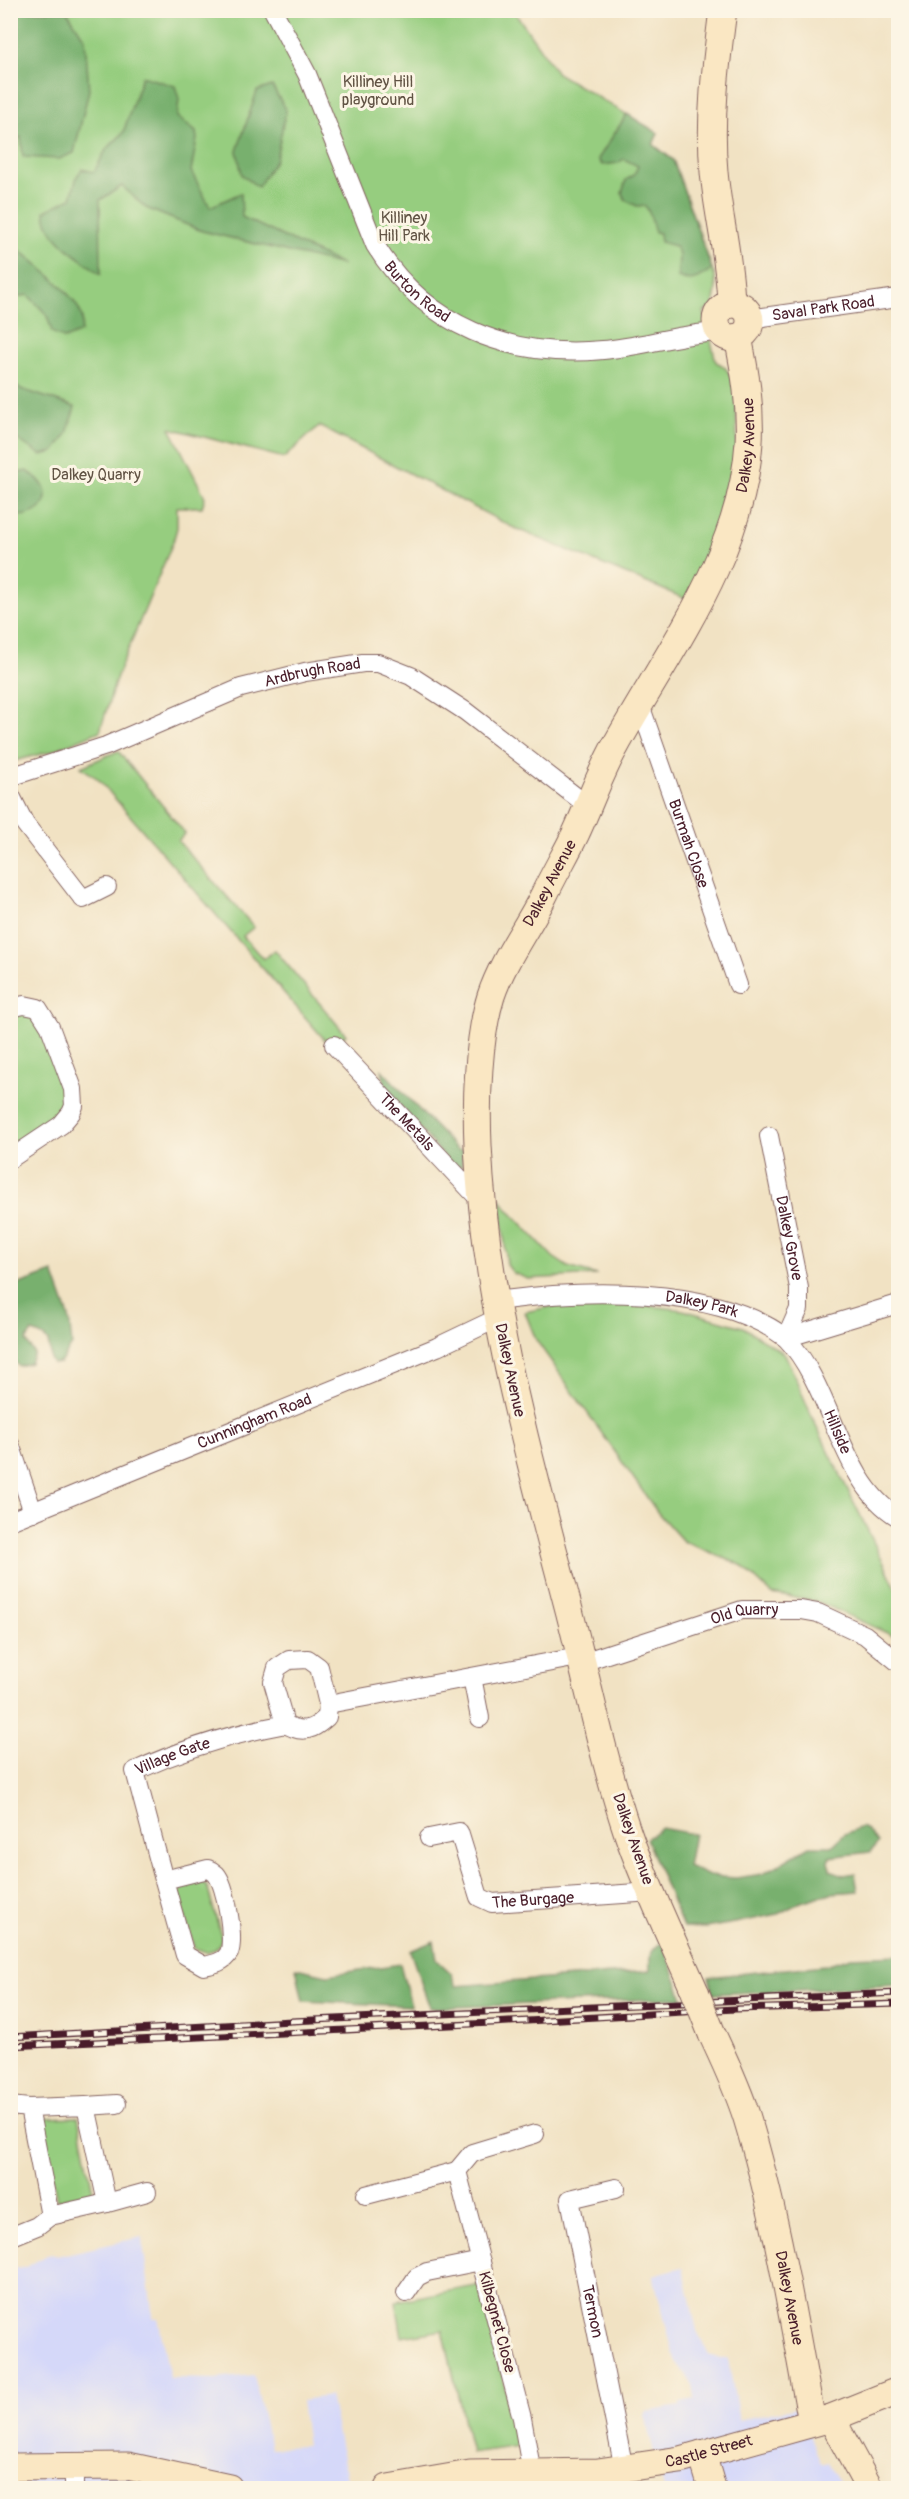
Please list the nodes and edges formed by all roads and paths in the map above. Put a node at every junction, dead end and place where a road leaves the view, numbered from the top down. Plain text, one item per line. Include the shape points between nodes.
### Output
1 (273, 10) edge
2 (723, 10) edge
3 (898, 298) edge
4 (734, 322) junction
5 (639, 702) junction
6 (10, 777) edge
7 (10, 794) edge
8 (588, 806) junction
9 (107, 887) dead end
10 (738, 986) dead end
11 (10, 1008) edge
12 (334, 1046) dead end
13 (769, 1136) dead end
14 (10, 1159) edge
15 (481, 1201) junction
16 (898, 1304) edge
17 (497, 1309) junction
18 (786, 1338) junction
19 (10, 1444) edge
20 (33, 1512) junction
21 (898, 1517) edge
22 (10, 1521) edge
23 (582, 1658) junction
24 (898, 1662) edge
25 (472, 1677) junction
26 (327, 1704) junction
27 (480, 1718) dead end
28 (285, 1724) junction
29 (429, 1838) dead end
30 (164, 1880) junction
31 (652, 1892) junction
32 (117, 2104) dead end
33 (86, 2106) junction
34 (20, 2107) edge
35 (524, 2131) dead end
36 (457, 2171) junction
37 (616, 2188) dead end
38 (147, 2192) dead end
39 (366, 2195) dead end
40 (107, 2203) junction
41 (50, 2216) junction
42 (10, 2237) edge
43 (481, 2261) junction
44 (406, 2293) dead end
45 (898, 2391) edge
46 (822, 2420) junction
47 (702, 2454) junction
48 (10, 2467) edge
49 (624, 2469) junction
50 (532, 2473) junction
51 (74, 2478) edge
52 (230, 2488) edge
53 (388, 2488) edge
54 (712, 2488) edge
55 (869, 2488) edge

1 - 4 street, Burton Road via 307,74 375,245 418,298 448,321 489,339 562,352 604,350 707,333
2 - 4 street, Dalkey Avenue via 712,129
3 - 4 street, Saval Park Road
4 - 5 street, Dalkey Avenue via 749,421 738,506 708,586
5 - 8 street, Dalkey Avenue via 608,758
5 - 10 street, Burmah Close
6 - 8 street, Ardbrugh Road via 116,743 241,688 305,672 378,663 411,676 465,711
7 - 9 street via 25,824 83,899
8 - 15 street, Dalkey Avenue via 491,997 481,1051 477,1108
11 - 14 street via 38,1008 50,1027 75,1098 71,1113 61,1125
12 - 15 street, The Metals
13 - 18 street, Dalkey Grove via 799,1288 799,1309
15 - 17 street, Dalkey Avenue
16 - 18 street
17 - 18 street, Dalkey Park via 554,1293 637,1294 716,1307 776,1330
17 - 20 street, Cunningham Road via 437,1347
17 - 23 street, Dalkey Avenue via 508,1371
18 - 21 street, Hillside via 814,1377 863,1484 875,1500
19 - 20 street
20 - 22 street, Cunningham Road
23 - 24 street, Old Quarry via 591,1659 742,1610 801,1610 818,1613 865,1635
23 - 25 street
23 - 31 street, Dalkey Avenue via 627,1830
25 - 26 street
25 - 27 street
26 - 28 street, Village Gate via 327,1717 314,1728 299,1730
26 - 28 street via 319,1667 308,1659 289,1660 277,1668 273,1682
28 - 30 street, Village Gate via 163,1758 135,1771
29 - 31 street, The Burgage via 459,1832 479,1897 492,1903
30 - 30 street, Village Gate via 208,1869 217,1875 232,1941 222,1960 204,1966 185,1955
31 - 46 street, Dalkey Avenue, bridge via 740,2096
32 - 33 street
33 - 34 street
33 - 40 street
34 - 41 street
35 - 36 street via 472,2153
36 - 39 street
36 - 43 street, Kilbegnet Close
37 - 49 street, Termon via 570,2199
38 - 40 street
40 - 41 street
41 - 42 street
43 - 44 street via 427,2272 417,2277
43 - 50 street, Kilbegnet Close via 522,2418
45 - 46 street, Castle Street
46 - 47 street, Castle Street
46 - 55 street, Dalkey Avenue
47 - 49 street, Castle Street
47 - 54 street
48 - 51 street
49 - 50 street, Castle Street
50 - 53 street, Castle Street via 470,2474
51 - 52 street via 128,2466

